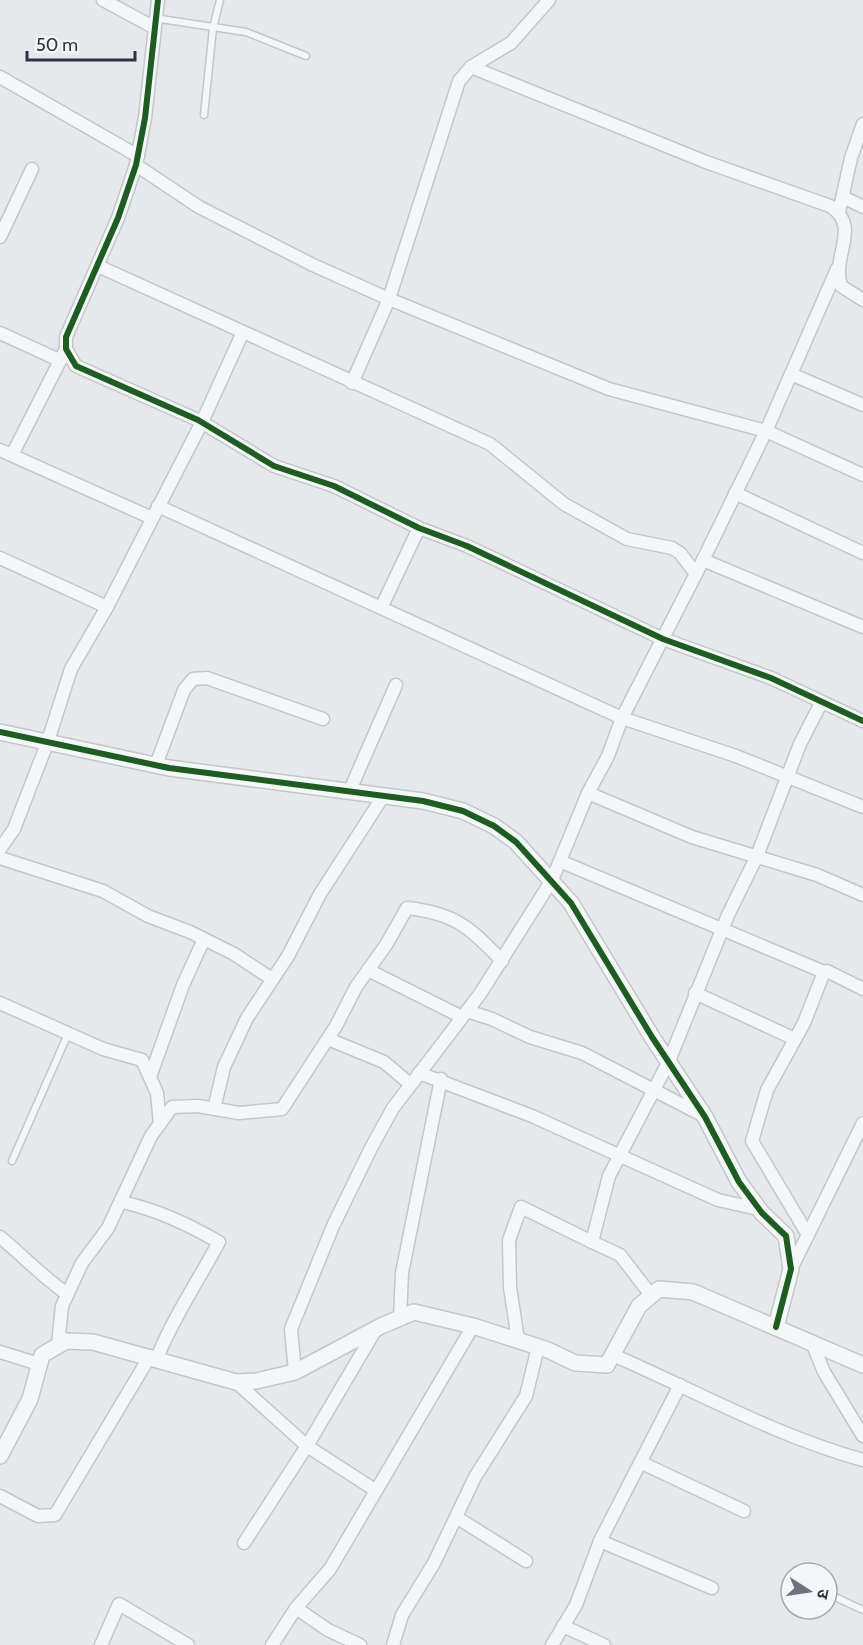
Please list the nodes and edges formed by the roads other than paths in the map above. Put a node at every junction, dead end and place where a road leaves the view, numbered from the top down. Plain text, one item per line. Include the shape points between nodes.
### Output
1 (103, 0) edge
2 (158, 0) edge
3 (220, 0) edge
4 (549, 0) edge
5 (154, 23) junction
6 (213, 28) junction
7 (306, 56) dead end
8 (471, 67) junction
9 (0, 77) edge
10 (204, 115) dead end
11 (863, 124) edge
12 (137, 160) junction
13 (32, 169) dead end
14 (843, 197) junction
15 (863, 207) edge
16 (839, 212) junction
17 (0, 237) edge
18 (98, 266) junction
19 (837, 268) junction
20 (389, 299) junction
21 (863, 300) edge
22 (243, 332) junction
23 (0, 333) edge
24 (62, 355) junction
25 (791, 374) junction
26 (352, 383) junction
27 (863, 405) edge
28 (202, 422) junction
29 (766, 431) junction
30 (6, 452) edge
31 (863, 475) edge
32 (735, 493) junction
33 (158, 506) junction
34 (152, 518) junction
35 (419, 528) junction
36 (863, 553) edge
37 (1, 560) edge
38 (703, 560) junction
39 (696, 574) junction
40 (107, 607) junction
41 (381, 608) junction
42 (863, 612) edge
43 (860, 626) edge
44 (663, 639) junction
45 (396, 685) dead end
46 (821, 703) junction
47 (622, 718) junction
48 (323, 719) dead end
49 (863, 721) edge
50 (0, 732) edge
51 (48, 741) junction
52 (156, 765) junction
53 (788, 777) junction
54 (350, 790) junction
55 (588, 793) junction
56 (384, 795) junction
57 (863, 807) edge
58 (0, 849) edge
59 (757, 856) junction
60 (0, 858) edge
61 (562, 862) junction
62 (552, 880) junction
63 (863, 895) edge
64 (722, 928) junction
65 (204, 939) junction
66 (502, 961) junction
67 (368, 970) junction
68 (824, 972) junction
69 (272, 979) junction
70 (863, 989) edge
71 (695, 993) junction
72 (0, 1003) edge
73 (464, 1014) junction
74 (68, 1034) junction
75 (328, 1039) junction
76 (795, 1040) junction
77 (669, 1061) junction
78 (419, 1073) junction
79 (150, 1077) junction
80 (441, 1079) junction
81 (410, 1084) junction
82 (655, 1091) junction
83 (214, 1109) junction
84 (705, 1116) junction
85 (863, 1123) edge
86 (160, 1124) junction
87 (618, 1156) junction
88 (12, 1161) dead end
89 (122, 1202) junction
90 (758, 1209) junction
91 (808, 1235) junction
92 (0, 1237) edge
93 (592, 1242) junction
94 (791, 1269) junction
95 (67, 1294) junction
96 (651, 1295) junction
97 (400, 1318) junction
98 (473, 1326) junction
99 (776, 1328) junction
100 (376, 1329) junction
101 (518, 1340) junction
102 (812, 1343) junction
103 (58, 1345) junction
104 (538, 1347) junction
105 (0, 1352) edge
106 (613, 1355) junction
107 (154, 1357) junction
108 (39, 1364) junction
109 (863, 1365) edge
110 (295, 1372) junction
111 (236, 1382) junction
112 (680, 1385) junction
113 (863, 1436) edge
114 (307, 1446) junction
115 (0, 1456) edge
116 (863, 1460) edge
117 (642, 1463) junction
118 (375, 1490) junction
119 (0, 1496) edge
120 (744, 1511) dead end
121 (456, 1517) junction
122 (600, 1541) junction
123 (244, 1543) dead end
124 (526, 1561) dead end
125 (712, 1588) dead end
126 (839, 1599) edge
127 (296, 1608) junction
128 (863, 1610) edge
129 (563, 1626) junction
130 (101, 1645) edge
131 (188, 1645) edge
132 (272, 1645) edge
133 (360, 1645) edge
134 (393, 1645) edge
135 (552, 1645) edge
136 (604, 1645) edge

1 - 5 street
2 - 5 street
3 - 6 lane
4 - 8 street via 511,42
5 - 6 lane
5 - 12 street
6 - 7 lane via 246,32
6 - 10 lane
8 - 16 street
8 - 20 street via 456,89
9 - 12 street
11 - 14 street
12 - 18 street
12 - 20 street via 199,207
13 - 17 street
14 - 15 street
14 - 16 street
16 - 19 street via 846,228
18 - 22 street
18 - 24 street via 70,325
19 - 21 street via 841,286
19 - 25 street
20 - 26 street
20 - 29 street via 609,389
22 - 26 street
22 - 28 street
23 - 24 street
24 - 28 street via 76,366
24 - 30 street
25 - 27 street
25 - 29 street
26 - 39 street via 490,444 564,504 627,539 672,548
28 - 33 street
28 - 35 street via 274,466 334,486
29 - 31 street
29 - 32 street
30 - 34 street
32 - 36 street
32 - 38 street
33 - 34 street
33 - 41 street
34 - 40 street
35 - 41 street
35 - 44 street via 467,546
37 - 40 street
38 - 39 street
38 - 43 street
39 - 44 street
40 - 51 street via 71,669
41 - 47 street
42 - 43 street
44 - 46 street via 771,678
44 - 47 street
45 - 54 street
46 - 49 street
46 - 53 street
47 - 53 street
47 - 55 street
48 - 52 street via 207,678 193,679 184,690
50 - 51 street
51 - 52 street
51 - 58 street via 14,829
52 - 54 street
53 - 57 street
53 - 59 street
54 - 56 street
55 - 59 street via 692,837
55 - 61 street
56 - 62 street via 463,811 494,826 516,842
56 - 69 street via 320,894
59 - 63 street
59 - 64 street
60 - 65 street via 103,891 147,916
61 - 62 street
61 - 64 street
62 - 66 street
62 - 77 street via 571,903
64 - 68 street
64 - 71 street
65 - 69 street
65 - 79 street
66 - 67 street via 471,929 434,911 407,908
66 - 73 street
67 - 73 street
67 - 75 street
68 - 70 street
68 - 76 street
69 - 83 street via 247,1018 224,1067
71 - 76 street
71 - 77 street
72 - 74 street
73 - 78 street
73 - 82 street via 492,1019 530,1037 582,1053
74 - 79 street via 142,1060
74 - 88 lane
75 - 81 street via 384,1062
75 - 83 street via 282,1109 239,1113
76 - 91 street via 767,1090 752,1141
77 - 82 street
77 - 84 street
78 - 80 street
78 - 81 street
79 - 86 street via 157,1093
80 - 87 street
80 - 97 street via 402,1273
81 - 110 street via 393,1108 333,1226 291,1329
82 - 84 street
82 - 87 street
83 - 86 street via 172,1107
84 - 90 street via 739,1182
85 - 91 street
86 - 89 street
87 - 90 street via 718,1200
87 - 93 street
89 - 95 street via 81,1263
89 - 107 street via 184,1222 219,1242
90 - 94 street via 786,1236
91 - 94 street
92 - 95 street
93 - 96 street via 620,1255
93 - 101 street via 521,1208 508,1240
94 - 99 street
95 - 103 street
96 - 99 street via 658,1289 693,1292
96 - 106 street via 639,1306
97 - 98 street via 414,1312
97 - 100 street
98 - 101 street
98 - 118 street
99 - 102 street
100 - 110 street
100 - 114 street
101 - 104 street
102 - 109 street
102 - 113 street via 824,1372
103 - 107 street via 66,1341 93,1342
103 - 108 street via 42,1355
104 - 106 street via 575,1363 607,1365
104 - 121 street via 526,1396 475,1477
105 - 108 street
106 - 112 street
107 - 111 street
107 - 119 street via 55,1515 38,1516
108 - 115 street via 30,1399
110 - 111 street
111 - 114 street
112 - 116 street via 766,1426
112 - 117 street
114 - 118 street
114 - 123 street
117 - 120 street
117 - 122 street
118 - 127 street via 330,1569
121 - 124 street
121 - 134 street via 402,1615
122 - 125 street
122 - 129 street via 576,1605
126 - 128 lane
127 - 132 street
127 - 133 street via 328,1630
129 - 135 street
129 - 136 street
130 - 131 street via 119,1604

